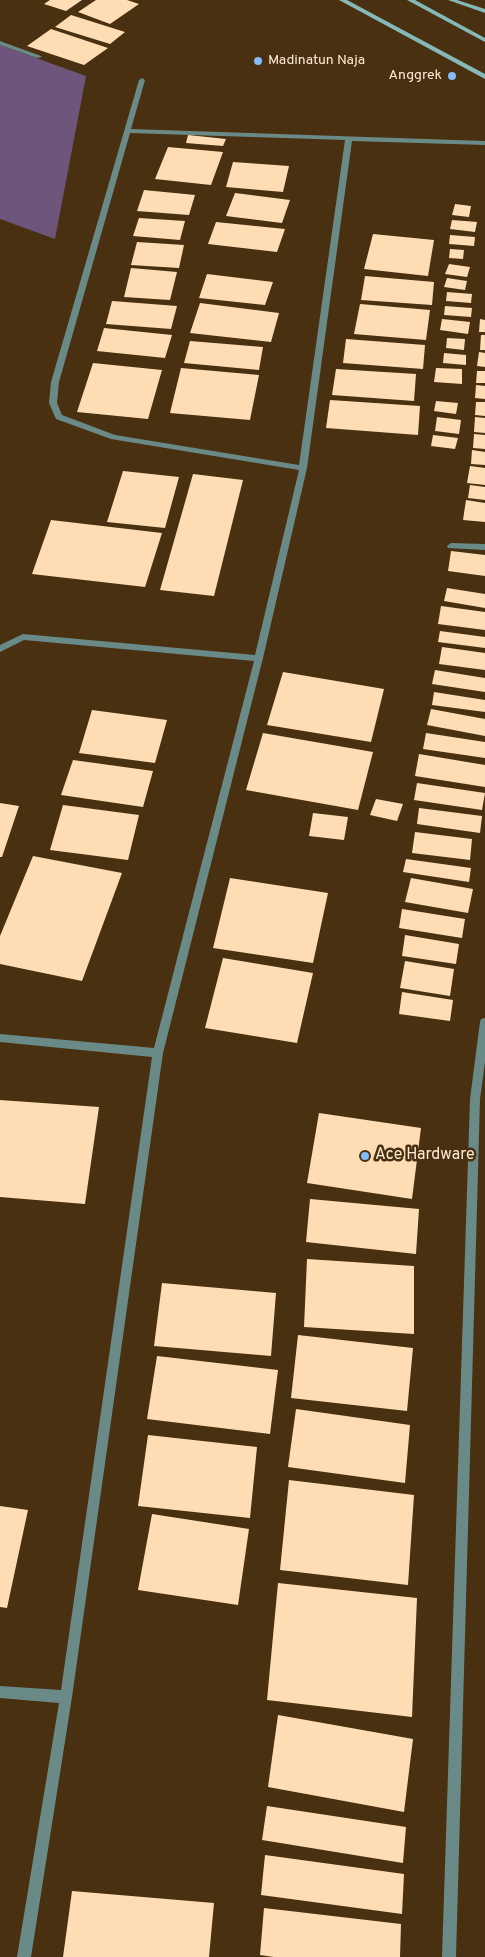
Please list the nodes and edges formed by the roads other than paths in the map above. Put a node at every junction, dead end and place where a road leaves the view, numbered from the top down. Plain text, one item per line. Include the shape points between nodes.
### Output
1 (342, 0) edge
2 (410, 0) edge
3 (451, 0) edge
4 (485, 10) edge
5 (485, 40) edge
6 (0, 43) edge
7 (39, 57) dead end
8 (485, 76) edge
9 (142, 80) dead end
10 (127, 131) junction
11 (349, 138) junction
12 (485, 143) edge
13 (303, 468) junction
14 (451, 546) dead end
15 (485, 547) edge
16 (0, 649) edge
17 (259, 658) junction
18 (485, 1022) edge
19 (0, 1038) edge
20 (158, 1053) junction
21 (482, 1070) edge
22 (0, 1692) edge
23 (66, 1697) junction
24 (24, 1957) edge
25 (449, 1957) edge

1 - 8 main road
2 - 5 main road
3 - 4 main road
6 - 7 street
9 - 10 street
10 - 11 street
10 - 13 street via 55,382 53,403 59,417 114,437
11 - 12 street
11 - 13 street
13 - 17 street
14 - 15 street
16 - 17 street via 23,637
17 - 20 street
18 - 21 street
19 - 20 street
20 - 23 street
21 - 25 street via 475,1099
22 - 23 street
23 - 24 street

